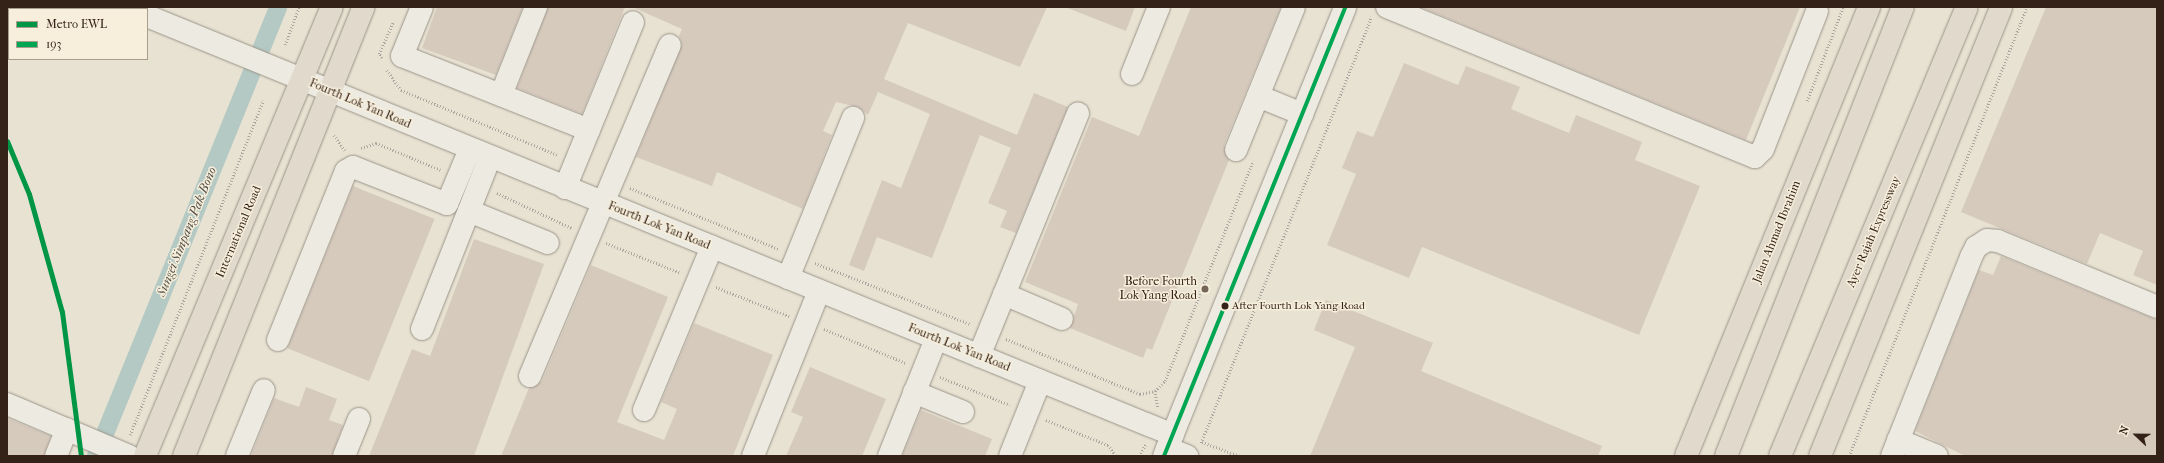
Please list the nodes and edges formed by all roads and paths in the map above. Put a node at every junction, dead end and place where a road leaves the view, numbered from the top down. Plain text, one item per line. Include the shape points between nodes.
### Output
1 (299, 7) edge
2 (332, 7) edge
3 (364, 7) edge
4 (422, 7) edge
5 (536, 7) edge
6 (1159, 7) edge
7 (1294, 7) edge
8 (1345, 7) edge
9 (1869, 7) edge
10 (1903, 7) edge
11 (1967, 7) edge
12 (2001, 7) edge
13 (2027, 7) edge
14 (1392, 11) edge
15 (1817, 11) dead end
16 (396, 14) dead end
17 (148, 16) edge
18 (633, 22) dead end
19 (285, 45) dead end
20 (670, 45) dead end
21 (379, 54) dead end
22 (1132, 74) dead end
23 (303, 80) junction
24 (330, 92) junction
25 (501, 95) junction
26 (1258, 96) junction
27 (263, 100) dead end
28 (1078, 113) dead end
29 (1302, 114) junction
30 (853, 118) dead end
31 (329, 130) dead end
32 (589, 130) junction
33 (470, 149) junction
34 (1246, 152) joint
35 (490, 157) junction
36 (458, 177) junction
37 (479, 185) junction
38 (565, 188) junction
39 (603, 203) junction
40 (469, 211) junction
41 (589, 236) junction
42 (548, 242) dead end
43 (712, 247) junction
44 (788, 278) junction
45 (698, 280) junction
46 (819, 291) junction
47 (1004, 294) junction
48 (2157, 307) edge
49 (1062, 319) dead end
50 (422, 329) dead end
51 (936, 339) junction
52 (278, 340) dead end
53 (979, 356) junction
54 (530, 376) dead end
55 (1040, 381) junction
56 (264, 390) dead end
57 (1155, 391) dead end
58 (914, 392) junction
59 (7, 404) edge
60 (644, 410) dead end
61 (963, 412) dead end
62 (359, 419) dead end
63 (67, 430) junction
64 (1168, 446) edge
65 (1895, 448) edge
66 (1196, 449) edge
67 (125, 454) edge
68 (56, 456) edge
69 (145, 456) edge
70 (184, 456) edge
71 (237, 456) edge
72 (344, 456) edge
73 (753, 456) edge
74 (888, 456) edge
75 (1010, 456) edge
76 (1240, 456) edge
77 (1686, 456) edge
78 (1726, 456) edge
79 (1780, 456) edge
80 (1820, 456) edge
81 (1849, 456) edge
82 (1937, 456) edge

1 - 19 path
2 - 23 main road, International Road
3 - 24 main road
4 - 25 street via 402,56
5 - 25 street
6 - 22 street
7 - 26 street
8 - 29 street
9 - 77 main road, Jalan Ahmad Ibrahim
10 - 78 main road
11 - 79 main road, Ayer Rajah Expressway
12 - 80 main road
13 - 81 path
14 - 15 street via 1755,157 1764,149
14 - 66 path
16 - 21 path
17 - 23 street, Fourth Lok Yan Road
18 - 32 street
20 - 39 street
23 - 24 street, Fourth Lok Yan Road
23 - 69 main road, International Road
24 - 33 street, Fourth Lok Yan Road
24 - 70 main road
25 - 32 street
26 - 29 street
26 - 34 street
27 - 67 path
28 - 47 street
29 - 64 street
30 - 44 street
31 - 36 path via 352,152 376,143
32 - 38 street
33 - 35 street, Fourth Lok Yan Road
33 - 36 street
34 - 57 path via 1165,381
35 - 37 street
35 - 38 street, Fourth Lok Yan Road
36 - 52 street via 447,204 354,167 346,171
37 - 40 street
37 - 41 path
38 - 39 street, Fourth Lok Yan Road
39 - 41 street
39 - 43 street, Fourth Lok Yan Road
40 - 42 street
40 - 50 street
41 - 45 path
41 - 54 street
43 - 44 street, Fourth Lok Yan Road
43 - 45 street
44 - 46 street, Fourth Lok Yan Road
45 - 60 street
46 - 51 street, Fourth Lok Yan Road
46 - 73 street
47 - 49 street
47 - 53 street
48 - 65 street via 1998,241 1987,240 1976,247 1971,257
51 - 53 street, Fourth Lok Yan Road
51 - 58 street
53 - 55 street, Fourth Lok Yan Road
55 - 64 street, Fourth Lok Yan Road
55 - 75 street
56 - 71 street
58 - 61 street
58 - 74 street
59 - 63 street
62 - 72 street
63 - 67 street
63 - 68 street
64 - 66 street, Fourth Lok Yan Road
65 - 82 street
66 - 76 path

